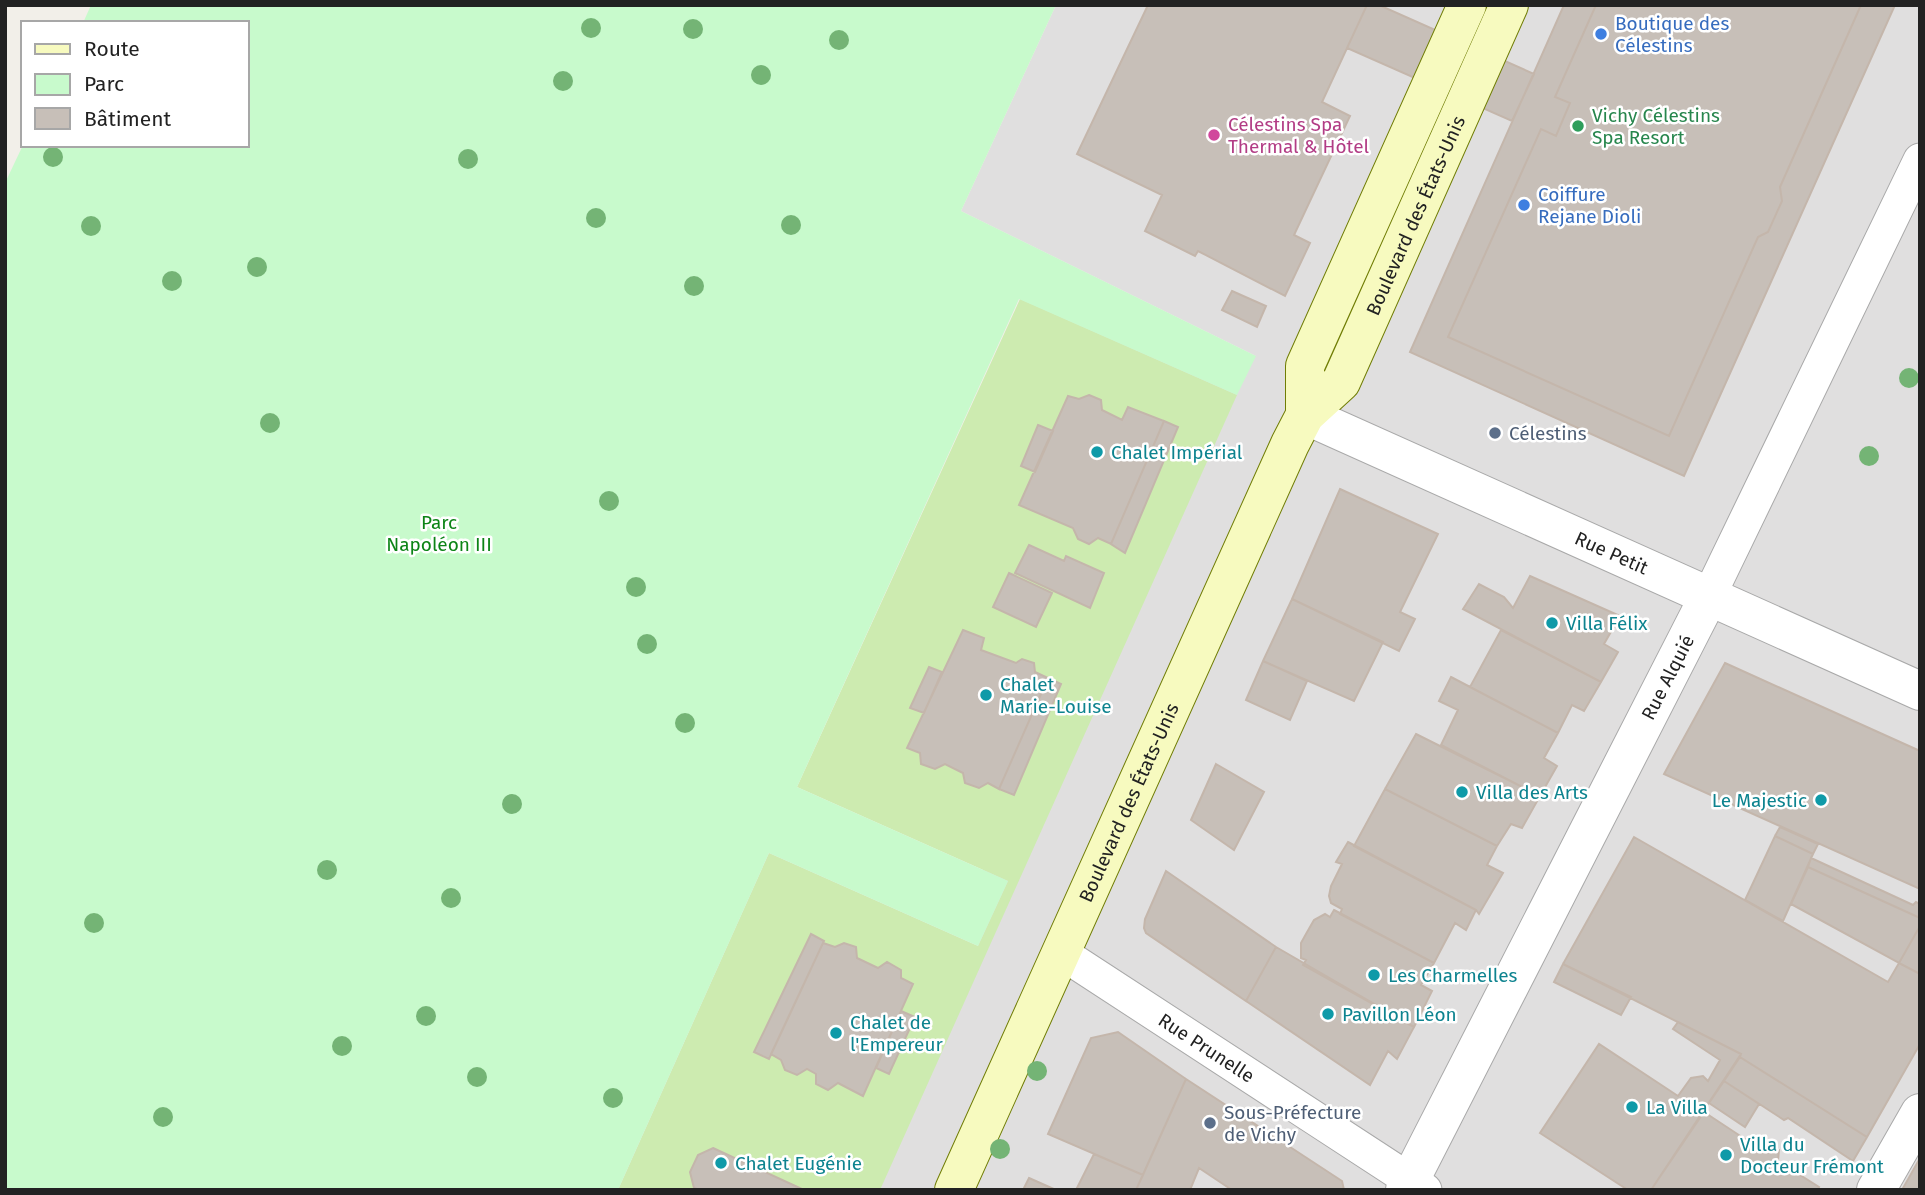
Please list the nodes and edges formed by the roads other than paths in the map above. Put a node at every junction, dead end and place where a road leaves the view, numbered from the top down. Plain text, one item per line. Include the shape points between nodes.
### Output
1 (1467, 5) edge
2 (1509, 5) edge
3 (1920, 160) edge
4 (1305, 415) junction
5 (1709, 596) junction
6 (1920, 691) edge
7 (1060, 952) junction
8 (1920, 1113) edge
9 (1413, 1187) edge
10 (954, 1190) edge
11 (1876, 1190) edge

1 - 4 main road, Boulevard des États-Unis via 1305,366
2 - 4 main road, Boulevard des États-Unis via 1341,382
3 - 5 street, Rue Alquié
4 - 5 street, Rue Petit
4 - 7 main road, Boulevard des États-Unis
5 - 6 street, Rue Petit
5 - 9 street, Rue Alquié
7 - 9 street, Rue Prunelle
7 - 10 main road, Boulevard des États-Unis
8 - 11 street

